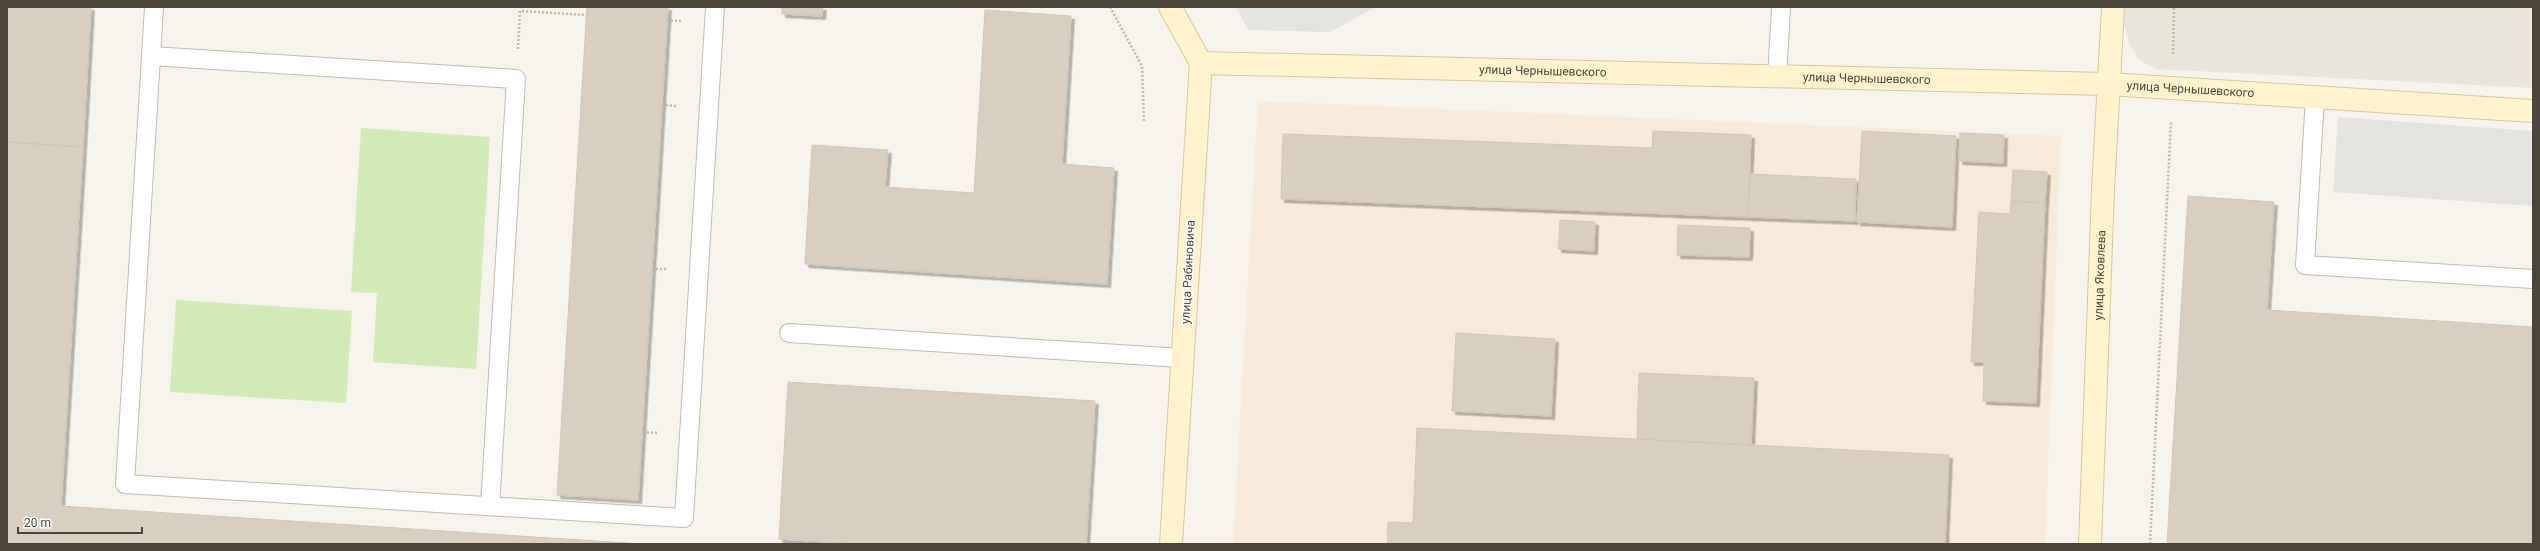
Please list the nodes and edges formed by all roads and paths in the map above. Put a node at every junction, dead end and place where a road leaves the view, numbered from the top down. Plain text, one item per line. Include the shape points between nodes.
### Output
1 (154, 7) edge
2 (715, 7) edge
3 (1110, 7) edge
4 (1170, 7) edge
5 (1781, 7) edge
6 (2113, 7) edge
7 (586, 15) dead end
8 (151, 56) junction
9 (1201, 63) junction
10 (1777, 77) junction
11 (516, 79) junction
12 (2108, 84) junction
13 (2315, 97) junction
14 (662, 105) dead end
15 (679, 106) dead end
16 (2533, 111) edge
17 (1144, 121) dead end
18 (2169, 190) dead end
19 (652, 269) dead end
20 (670, 270) dead end
21 (2533, 279) edge
22 (789, 333) dead end
23 (1182, 358) junction
24 (643, 432) dead end
25 (660, 433) dead end
26 (490, 506) junction
27 (1171, 544) edge
28 (2090, 544) edge
29 (2150, 544) edge

1 - 8 lane
2 - 26 lane via 684,518
3 - 17 path via 1142,66
4 - 9 street
5 - 10 lane
6 - 12 street, улица Яковлева
7 - 11 path via 520,11
8 - 11 lane
8 - 26 lane via 125,484
9 - 10 street, улица Чернышевского
9 - 23 street, улица Рабиновича
10 - 12 street, улица Чернышевского
11 - 26 lane
12 - 13 street, улица Чернышевского
12 - 28 street, улица Яковлева
13 - 16 street, улица Чернышевского
13 - 21 lane via 2305,265
14 - 15 path
18 - 29 path
19 - 20 path
22 - 23 lane
23 - 27 street, улица Рабиновича
24 - 25 path

